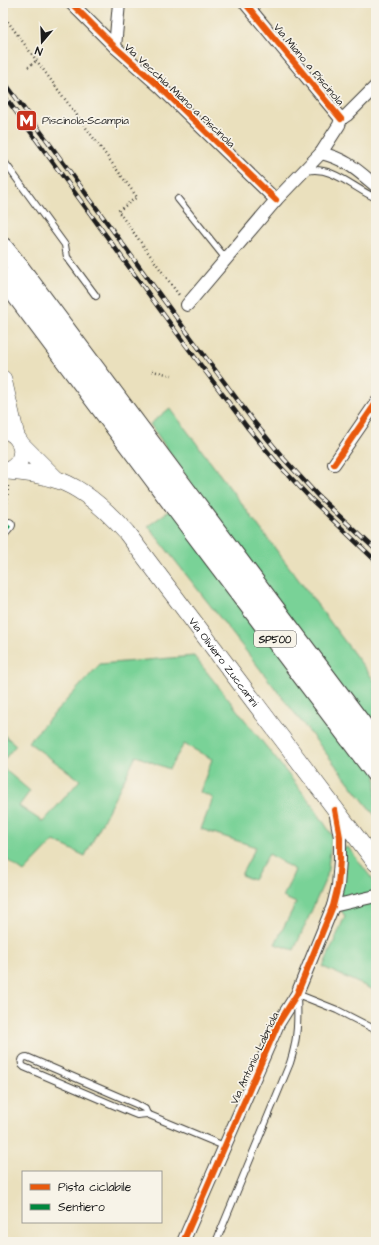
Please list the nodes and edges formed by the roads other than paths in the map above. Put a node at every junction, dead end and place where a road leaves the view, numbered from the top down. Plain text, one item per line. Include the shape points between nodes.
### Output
1 (71, 3) edge
2 (119, 3) edge
3 (245, 3) edge
4 (115, 47) junction
5 (376, 86) edge
6 (341, 119) junction
7 (320, 153) junction
8 (3, 160) edge
9 (302, 173) junction
10 (376, 186) edge
11 (376, 198) edge
12 (178, 199) dead end
13 (276, 200) junction
14 (3, 248) edge
15 (226, 259) junction
16 (9, 274) edge
17 (96, 296) dead end
18 (186, 305) road end
19 (4, 389) edge
20 (376, 403) edge
21 (13, 436) edge
22 (334, 464) dead end
23 (6, 476) edge
24 (56, 479) junction
25 (181, 500) junction
26 (376, 744) edge
27 (376, 773) edge
28 (335, 810) junction
29 (376, 863) edge
30 (376, 896) edge
31 (333, 906) junction
32 (297, 994) junction
33 (376, 1030) edge
34 (147, 1114) junction
35 (224, 1146) junction
36 (183, 1242) edge
37 (216, 1242) edge

1 - 4 street, Via Vecchia Miano a Piscinola
2 - 4 street
3 - 6 street, Via Miano a Piscinola
4 - 13 street, Via Vecchia Miano a Piscinola via 159,86
5 - 6 street
6 - 7 street
7 - 9 street
7 - 10 street via 346,161
8 - 17 lane via 65,245 67,257
9 - 11 lane via 315,169 324,171
9 - 13 street
12 - 15 lane
13 - 15 street
14 - 16 highway, SP500
15 - 18 street
16 - 25 highway, SP500, bridge
19 - 21 main road via 11,412
20 - 22 street
21 - 23 main road via 22,450 21,457
21 - 24 main road, Via Oliviero Zuccarini
23 - 24 main road, Via Oliviero Zuccarini via 24,473
24 - 28 main road, Via Oliviero Zuccarini via 93,500 126,532
25 - 26 highway, SP500
25 - 27 highway, SP500
28 - 29 main road, Via Oliviero Zuccarini
28 - 31 street, Via Antonio Labriola via 340,837 340,860
30 - 31 street
31 - 32 street, Via Antonio Labriola
32 - 33 lane via 338,1010
32 - 35 street, Via Antonio Labriola via 278,1024
32 - 37 lane via 297,1036 290,1063
34 - 34 lane via 136,1104 26,1057 22,1059 24,1067 137,1115
34 - 35 lane
35 - 36 street, Via Antonio Labriola

